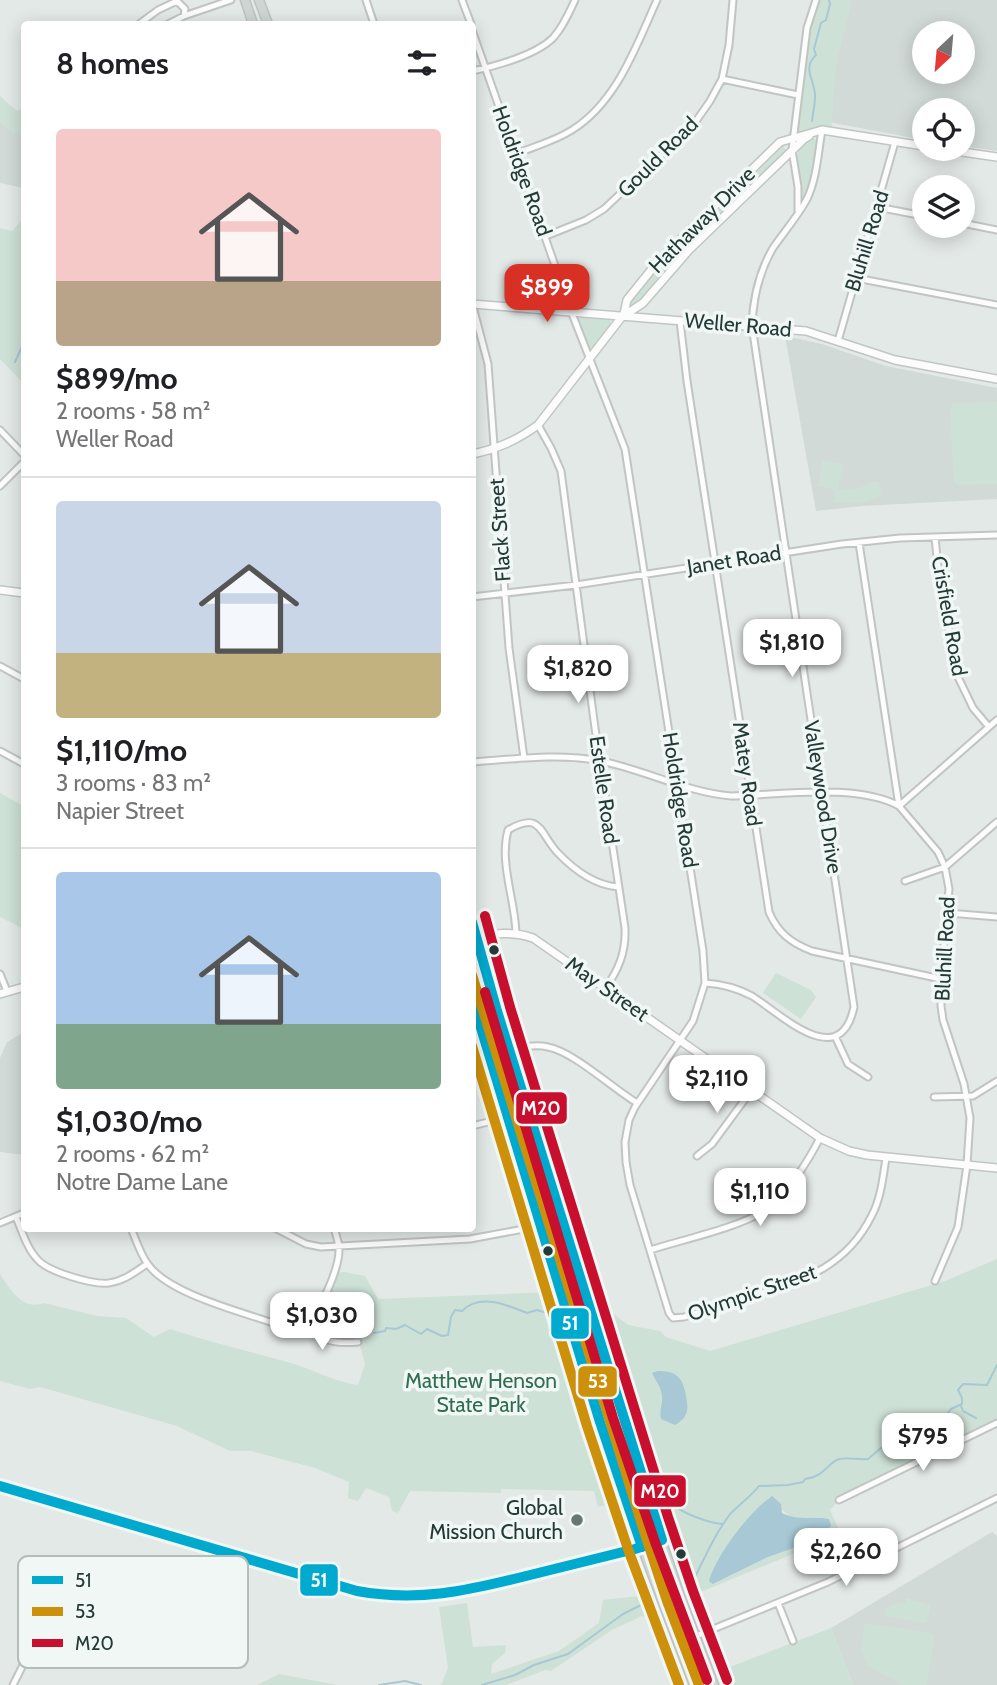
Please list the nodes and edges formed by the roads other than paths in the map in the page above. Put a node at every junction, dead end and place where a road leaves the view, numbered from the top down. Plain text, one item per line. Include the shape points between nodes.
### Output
1 (231, 0) edge
2 (245, 0) edge
3 (259, 0) edge
4 (366, 0) edge
5 (462, 0) edge
6 (575, 0) edge
7 (657, 0) edge
8 (733, 0) edge
9 (816, 0) edge
10 (184, 16) junction
11 (143, 21) edge
12 (174, 21) edge
13 (252, 21) edge
14 (267, 21) edge
15 (373, 21) edge
16 (470, 21) edge
17 (476, 41) edge
18 (486, 68) junction
19 (476, 70) edge
20 (722, 79) junction
21 (798, 95) junction
22 (822, 130) junction
23 (793, 137) junction
24 (895, 142) junction
25 (912, 144) edge
26 (792, 150) junction
27 (516, 154) junction
28 (975, 154) edge
29 (997, 157) edge
30 (877, 207) junction
31 (798, 211) junction
32 (912, 214) edge
33 (975, 226) edge
34 (997, 230) edge
35 (545, 236) junction
36 (856, 278) junction
37 (476, 304) edge
38 (997, 305) edge
39 (571, 311) junction
40 (624, 314) junction
41 (476, 316) edge
42 (680, 321) junction
43 (752, 326) junction
44 (838, 341) junction
45 (589, 361) junction
46 (997, 379) edge
47 (538, 425) junction
48 (0, 430) edge
49 (495, 450) junction
50 (21, 452) edge
51 (476, 453) edge
52 (21, 465) edge
53 (0, 486) edge
54 (997, 535) edge
55 (935, 538) junction
56 (859, 543) junction
57 (786, 552) junction
58 (715, 563) junction
59 (646, 574) junction
60 (576, 585) junction
61 (0, 590) edge
62 (21, 593) edge
63 (505, 594) junction
64 (476, 597) edge
65 (0, 666) edge
66 (21, 677) edge
67 (997, 720) edge
68 (989, 726) junction
69 (0, 751) edge
70 (524, 758) junction
71 (601, 761) junction
72 (21, 762) edge
73 (476, 762) edge
74 (677, 783) junction
75 (823, 793) junction
76 (751, 796) junction
77 (899, 806) junction
78 (997, 822) edge
79 (945, 867) junction
80 (905, 881) dead end
81 (618, 887) junction
82 (948, 913) junction
83 (997, 917) edge
84 (516, 933) junction
85 (476, 937) edge
86 (476, 940) edge
87 (848, 959) junction
88 (0, 974) edge
89 (940, 979) junction
90 (705, 983) junction
91 (21, 988) edge
92 (606, 989) junction
93 (3, 993) edge
94 (476, 1021) edge
95 (835, 1036) junction
96 (680, 1041) junction
97 (510, 1050) junction
98 (867, 1077) dead end
99 (997, 1082) edge
100 (751, 1091) junction
101 (966, 1096) junction
102 (933, 1097) dead end
103 (637, 1103) junction
104 (528, 1112) junction
105 (508, 1117) junction
106 (476, 1125) edge
107 (820, 1138) junction
108 (697, 1156) dead end
109 (886, 1158) junction
110 (967, 1164) junction
111 (997, 1168) edge
112 (21, 1214) edge
113 (16, 1217) junction
114 (0, 1223) edge
115 (540, 1226) junction
116 (21, 1227) edge
117 (24, 1232) edge
118 (133, 1232) edge
119 (283, 1232) edge
120 (335, 1232) edge
121 (340, 1246) junction
122 (650, 1250) junction
123 (147, 1264) junction
124 (934, 1281) dead end
125 (673, 1318) joint
126 (306, 1322) junction
127 (358, 1342) dead end
128 (997, 1423) edge
129 (0, 1486) edge
130 (997, 1498) edge
131 (839, 1500) dead end
132 (662, 1540) junction
133 (642, 1547) junction
134 (238, 1556) edge
135 (248, 1559) edge
136 (836, 1569) dead end
137 (839, 1576) junction
138 (778, 1602) junction
139 (695, 1636) junction
140 (793, 1641) dead end
141 (678, 1643) junction
142 (22, 1668) edge
143 (13, 1685) edge
144 (694, 1685) edge
145 (714, 1685) edge

1 - 10 street
2 - 13 main road
3 - 14 main road
4 - 15 street
5 - 16 street
6 - 18 street via 562,26 543,47
7 - 27 street via 620,78 601,105 572,130
8 - 20 street, Gould Road
9 - 21 street via 807,28
10 - 11 street via 185,9 177,1
10 - 12 street
17 - 18 street, Holdridge Road
18 - 19 street
18 - 27 street, Holdridge Road
20 - 21 street
20 - 35 street, Gould Road via 694,124 617,198 586,220
21 - 23 street
22 - 23 street
22 - 24 street
22 - 26 street, Hathaway Drive
22 - 31 street, Valleywood Drive via 811,190
23 - 26 street
23 - 40 street, Hathaway Drive via 779,142 660,259 627,300
24 - 25 street
24 - 30 street, Bluhill Road
26 - 31 street
26 - 40 street, Hathaway Drive via 682,257 643,303
27 - 35 street, Holdridge Road
28 - 29 street
30 - 32 street
30 - 36 street, Bluhill Road
31 - 43 street, Valleywood Drive via 762,272
33 - 34 street
35 - 39 street, Holdridge Road
36 - 38 street
36 - 44 street, Bluhill Road
37 - 39 street, Weller Road
39 - 40 street, Weller Road
39 - 45 street, Holdridge Road
40 - 42 street, Weller Road
40 - 45 street, Hathaway Drive
41 - 49 street, Flack Street via 488,364
42 - 43 street, Weller Road
42 - 58 street, Matey Road
43 - 44 street, Weller Road via 806,331
43 - 57 street, Valleywood Drive
44 - 46 street, Weller Road via 895,360
45 - 47 street, Hathaway Drive
45 - 59 street, Holdridge Road via 625,449
47 - 49 street, Hathaway Drive
47 - 60 street, Estelle Road via 561,471
48 - 50 street
49 - 51 street, Hathaway Drive
49 - 63 street, Flack Street
52 - 53 street
54 - 55 street, Janet Road
55 - 56 street, Janet Road
55 - 68 street, Crisfield Road via 957,675 973,708
56 - 57 street, Janet Road
56 - 77 street
57 - 58 street, Janet Road
57 - 75 street, Valleywood Drive
58 - 59 street, Janet Road
58 - 76 street, Matey Road
59 - 60 street, Janet Road
59 - 74 street, Holdridge Road
60 - 63 street, Janet Road
60 - 71 street, Estelle Road
61 - 62 street
63 - 64 street, Janet Road
63 - 70 street, Flack Street
65 - 66 street
67 - 68 street
68 - 77 street
69 - 72 street
70 - 71 street
70 - 73 street
71 - 74 street
71 - 81 street, Estelle Road
74 - 76 street via 713,794
74 - 90 street, Holdridge Road
75 - 76 street
75 - 77 street via 867,794
75 - 87 street, Valleywood Drive
76 - 87 street, Matey Road via 773,922 797,945
77 - 79 street, Bluhill Road
78 - 79 street
79 - 80 street
79 - 82 street, Bluhill Road
81 - 84 street via 583,875 556,851 537,824 520,823 508,830 504,843
81 - 92 street, Estelle Road via 625,945
82 - 83 street
82 - 89 street, Bluhill Road
84 - 85 street
84 - 92 street, May Street via 542,944
86 - 97 main road
87 - 89 street, Matey Road
87 - 95 street, Valleywood Drive via 854,1007 848,1025
88 - 93 street
89 - 101 street, Bluhill Road via 943,1020
90 - 95 street via 743,992 808,1035
90 - 96 street, Holdridge Road via 693,1021
91 - 93 street
92 - 96 street, May Street
94 - 105 main road
95 - 98 street via 848,1064
96 - 100 street, May Street
96 - 103 street, Holdridge Road
97 - 103 street via 547,1046 562,1051
97 - 104 main road
99 - 101 street
100 - 107 street, May Street
100 - 108 street via 712,1144
101 - 102 street
101 - 110 street, Bluhill Road via 970,1118
103 - 122 street, Holdridge Road via 629,1120 626,1162
104 - 105 street
104 - 132 main road
105 - 106 street
105 - 115 main road
107 - 109 street, May Street via 849,1152
107 - 122 street via 783,1193 764,1211
109 - 110 street, May Street
109 - 125 street, Olympic Street via 873,1214 840,1257 799,1281
110 - 111 street, May Street
110 - 124 street, Bluhill Road via 958,1227
112 - 113 street
113 - 114 street
113 - 116 street
115 - 121 street via 470,1239
115 - 133 main road
117 - 123 street via 37,1259 53,1270 100,1283 124,1279
118 - 123 street
119 - 121 street via 306,1244
120 - 121 street
121 - 126 street via 330,1284
122 - 125 street, Holdridge Road
123 - 126 street via 183,1291 279,1325
126 - 127 street via 332,1342
128 - 131 street
129 - 134 street
130 - 137 street
132 - 133 street
132 - 139 main road
133 - 135 street via 424,1598 357,1591
133 - 141 main road
136 - 137 street
137 - 138 street
138 - 139 street
138 - 140 street
139 - 141 street
139 - 145 main road
141 - 144 main road
142 - 143 street

